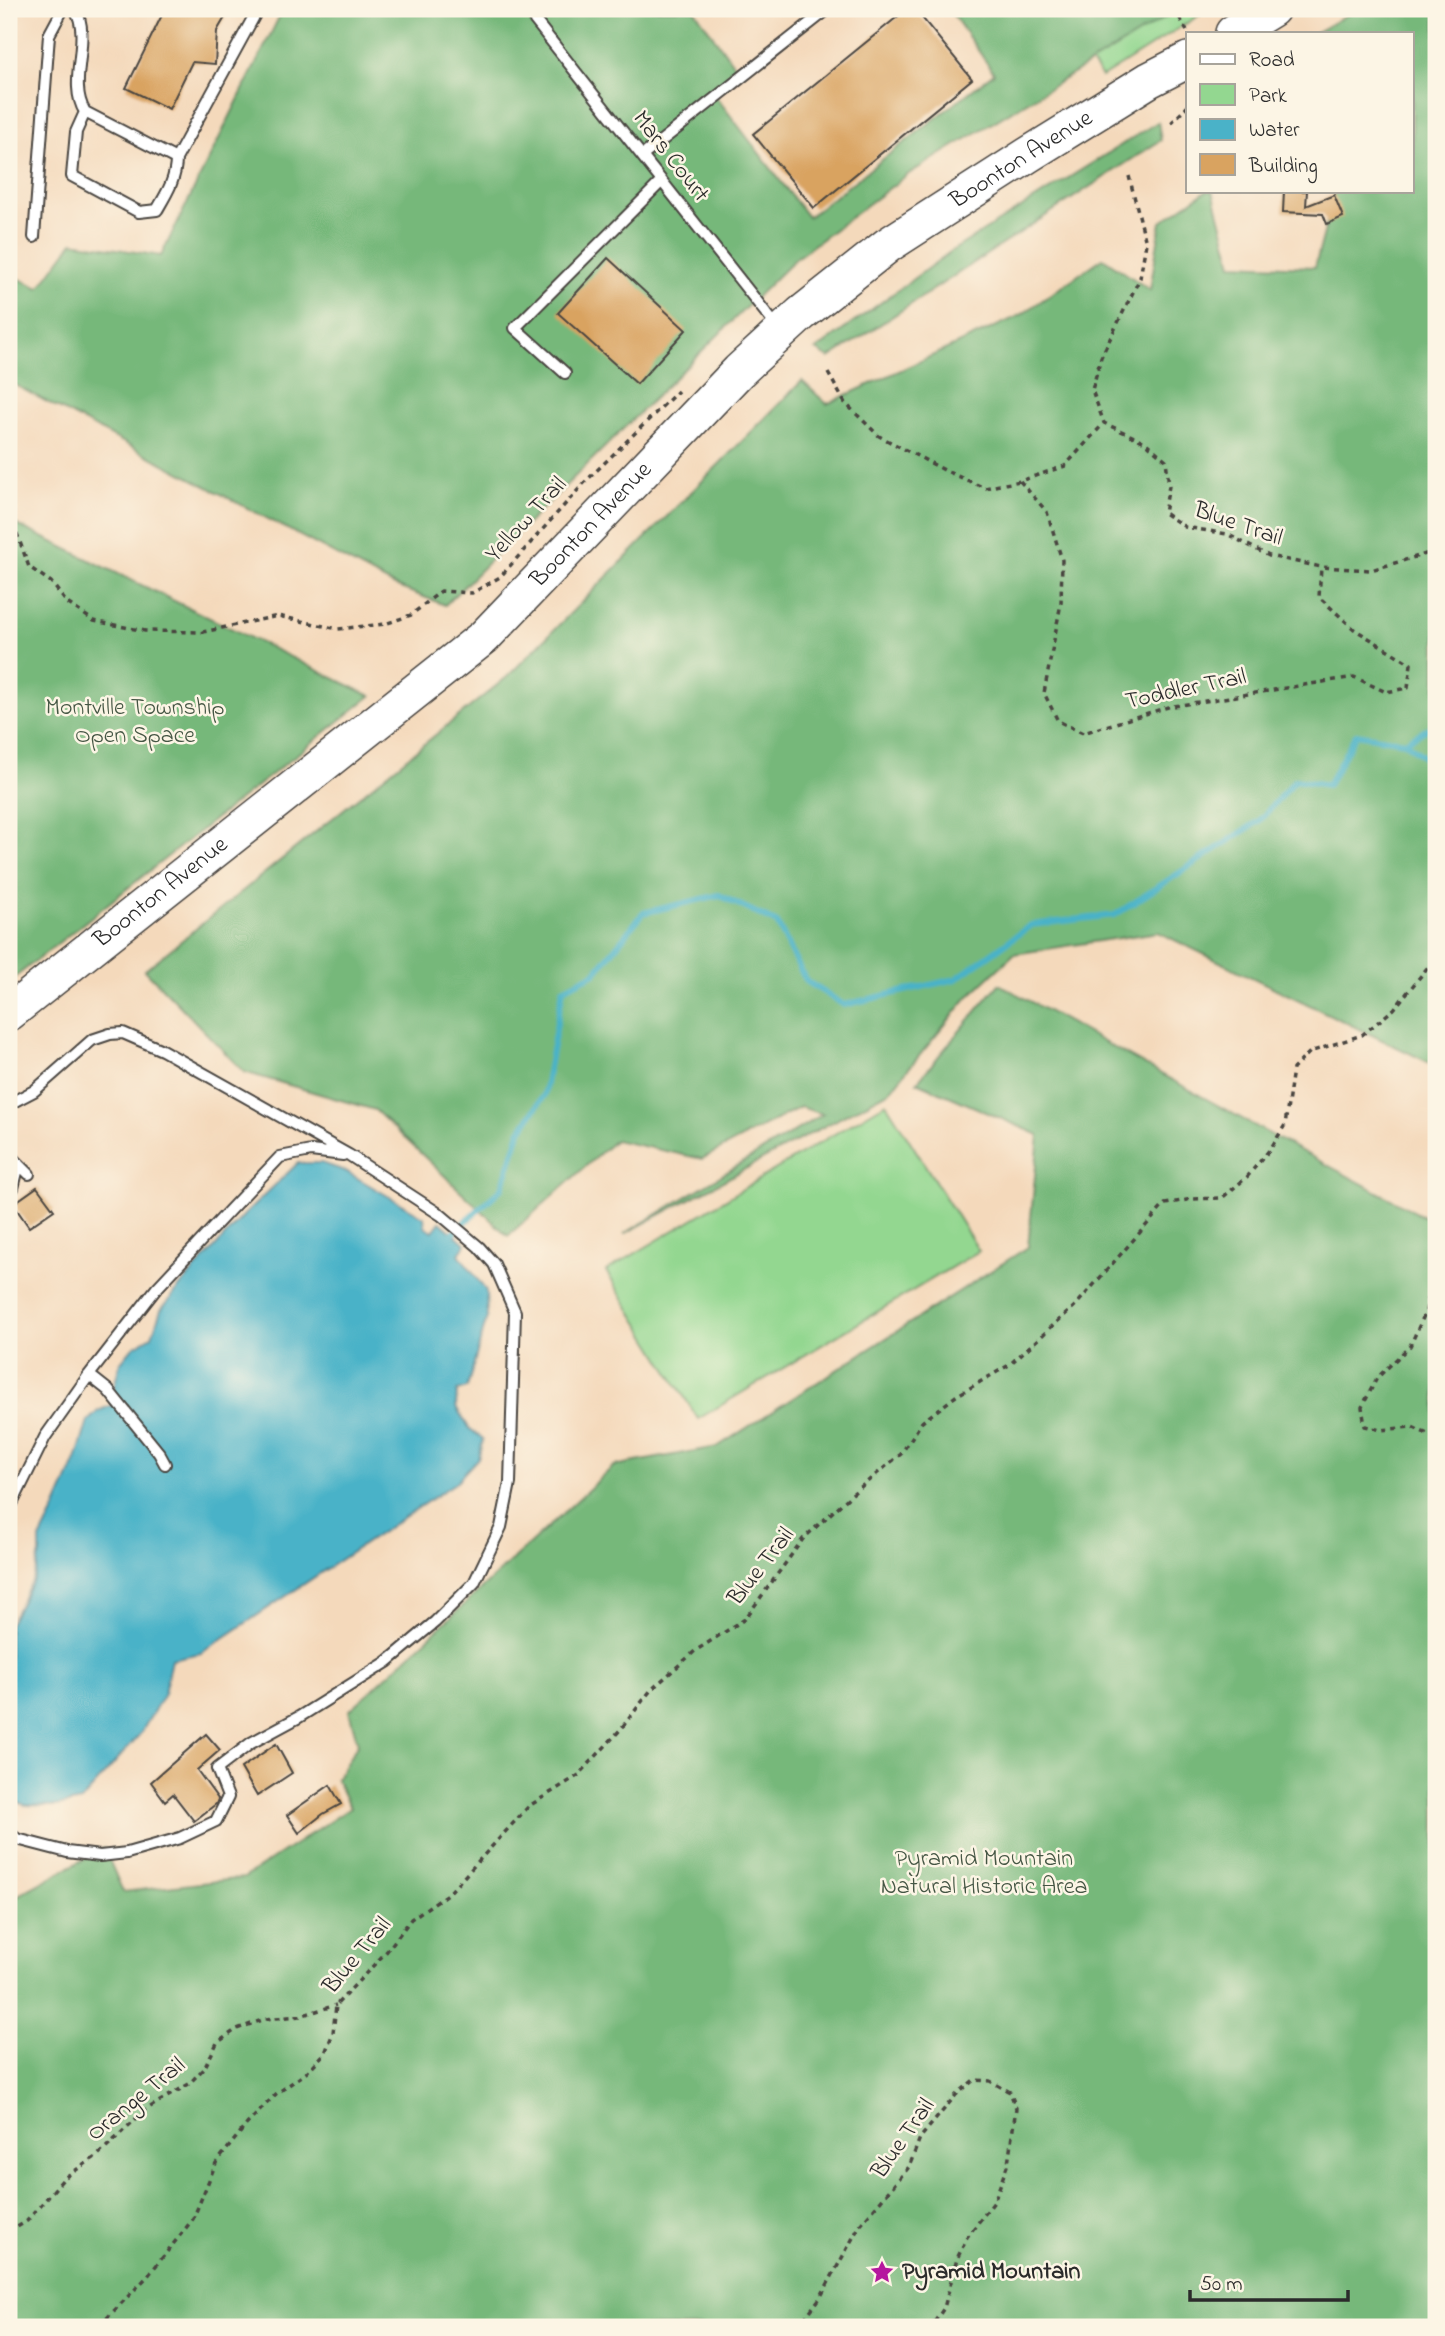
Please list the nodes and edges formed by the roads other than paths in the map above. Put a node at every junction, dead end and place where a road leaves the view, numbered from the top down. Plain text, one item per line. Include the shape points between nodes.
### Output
1 (63, 9) edge
2 (75, 9) edge
3 (258, 9) edge
4 (526, 9) edge
5 (828, 9) edge
6 (1272, 9) edge
7 (1235, 32) edge
8 (1186, 61) edge
9 (85, 112) junction
10 (642, 156) junction
11 (176, 159) junction
12 (662, 181) junction
13 (34, 237) dead end
14 (781, 332) junction
15 (565, 373) dead end
16 (9, 1013) edge
17 (9, 1104) edge
18 (9, 1154) edge
19 (349, 1155) junction
20 (19, 1164) junction
21 (29, 1174) dead end
22 (9, 1193) edge
23 (89, 1375) junction
24 (165, 1464) dead end
25 (9, 1510) edge
26 (9, 1833) edge

1 - 13 lane via 49,36
2 - 9 lane via 82,24 79,98
3 - 11 lane
4 - 10 lane, Mars Court
5 - 10 lane
6 - 7 main road
8 - 14 main road, Boonton Avenue via 888,245
9 - 11 lane
9 - 11 lane via 73,144 72,176 139,212 157,211 172,184
10 - 12 lane, Mars Court
12 - 14 lane, Mars Court
12 - 15 lane via 515,328
14 - 16 main road, Boonton Avenue via 484,636
17 - 19 lane via 34,1091 92,1040 123,1033
18 - 20 lane
19 - 23 lane via 311,1151 280,1157 156,1289
19 - 26 lane via 441,1215 479,1247 494,1264 515,1312 510,1483 502,1527 474,1583 387,1662 251,1743 217,1769 228,1797 216,1821 180,1838 100,1856 67,1852
20 - 21 lane
20 - 22 lane
23 - 24 lane via 108,1390
23 - 25 lane via 45,1437

